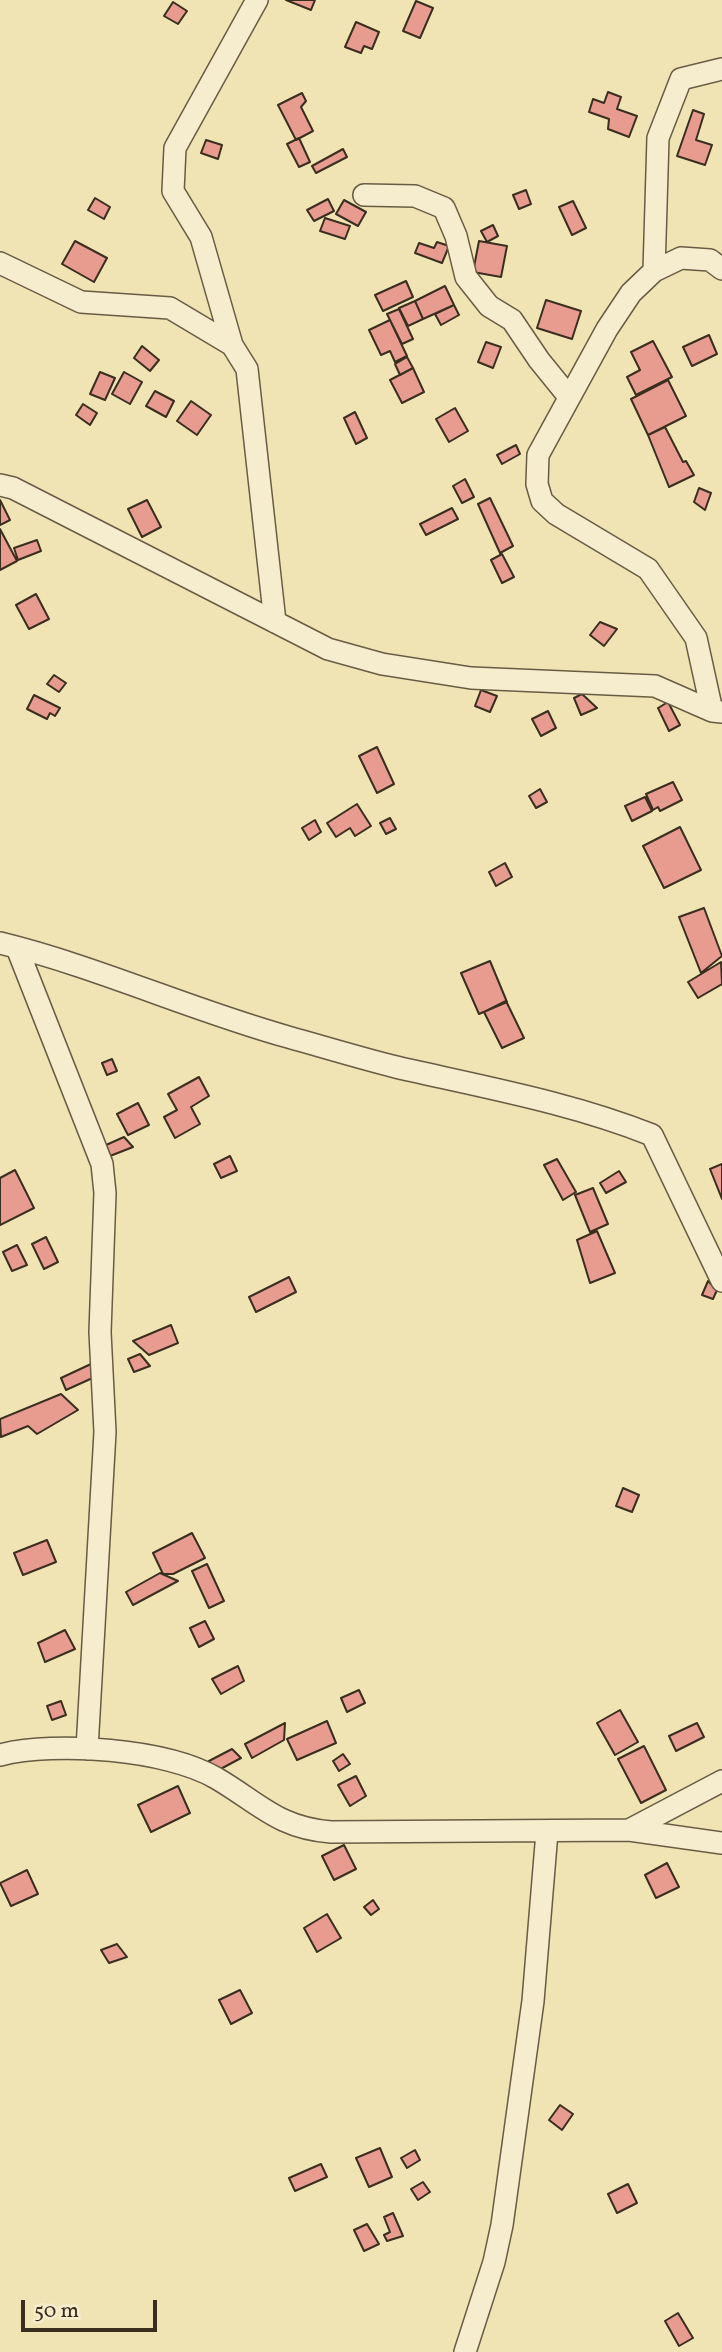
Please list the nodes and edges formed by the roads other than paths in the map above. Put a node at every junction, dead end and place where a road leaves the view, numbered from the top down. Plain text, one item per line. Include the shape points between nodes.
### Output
1 (257, 0) edge
2 (722, 69) edge
3 (364, 195) dead end
4 (0, 263) edge
5 (722, 269) edge
6 (654, 271) junction
7 (232, 345) junction
8 (569, 397) junction
9 (0, 485) edge
10 (275, 622) junction
11 (717, 711) edge
12 (9, 946) edge
13 (722, 1282) edge
14 (87, 1749) junction
15 (0, 1755) edge
16 (722, 1781) edge
17 (629, 1830) junction
18 (547, 1832) junction
19 (722, 1843) edge
20 (465, 2352) edge

1 - 7 street via 175,148 173,191 201,237
2 - 6 street via 681,79 658,138
3 - 8 street via 415,196 443,208 466,277 489,306 512,320
4 - 7 street via 80,302 170,308
5 - 6 street via 710,260 681,258
6 - 8 street via 631,293 607,328
7 - 10 street via 247,369
8 - 11 street via 538,455 541,501 648,569 696,638
9 - 10 street
10 - 11 street via 328,649 382,664 471,678 655,686
12 - 13 street via 242,1024 396,1067 510,1090 652,1135
12 - 14 street via 102,1164 105,1193 100,1332 105,1432
14 - 15 street via 22,1749
14 - 18 street via 171,1759 214,1777 302,1830
16 - 17 street
17 - 18 street
17 - 19 street
18 - 20 street via 533,2001 502,2225 495,2262

